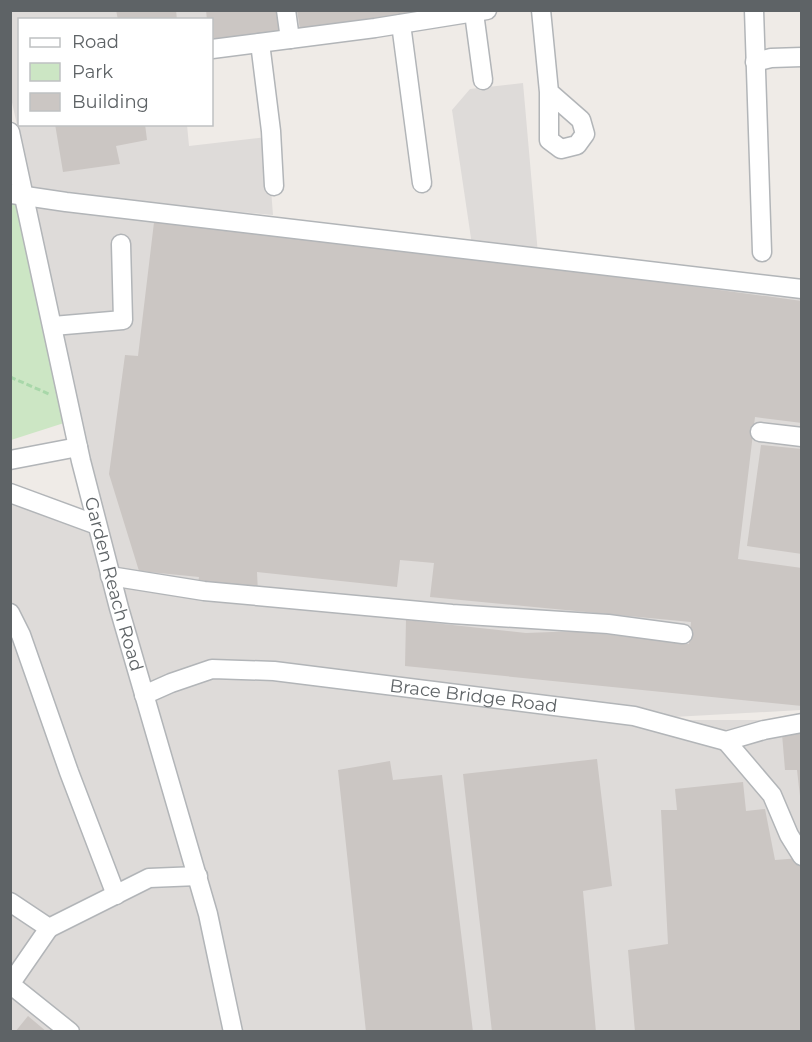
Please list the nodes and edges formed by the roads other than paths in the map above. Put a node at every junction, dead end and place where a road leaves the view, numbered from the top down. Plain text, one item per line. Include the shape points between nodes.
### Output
1 (286, 10) edge
2 (541, 10) edge
3 (754, 10) edge
4 (481, 12) edge
5 (401, 24) junction
6 (290, 39) junction
7 (260, 43) junction
8 (213, 50) edge
9 (801, 57) edge
10 (755, 62) junction
11 (483, 80) dead end
12 (549, 92) dead end
13 (10, 132) edge
14 (422, 183) dead end
15 (274, 186) dead end
16 (17, 195) edge
17 (121, 244) dead end
18 (762, 252) dead end
19 (801, 289) edge
20 (52, 326) junction
21 (760, 432) dead end
22 (801, 437) edge
23 (78, 447) junction
24 (10, 460) edge
25 (10, 492) edge
26 (97, 525) junction
27 (110, 576) junction
28 (10, 613) edge
29 (682, 634) dead end
30 (144, 695) junction
31 (801, 723) edge
32 (726, 741) junction
33 (801, 856) edge
34 (198, 876) junction
35 (116, 894) junction
36 (10, 902) edge
37 (49, 928) junction
38 (11, 984) edge
39 (70, 1032) edge
40 (233, 1032) edge

1 - 6 street
2 - 12 street
3 - 10 street
4 - 5 street
4 - 11 street
5 - 6 street
5 - 14 street
6 - 7 street
7 - 8 street
7 - 15 street
9 - 10 street
10 - 18 street
13 - 16 street, Garden Reach Road
16 - 19 street
16 - 20 street, Garden Reach Road
17 - 20 street via 123,320
20 - 23 street, Garden Reach Road
21 - 22 street
23 - 24 street
23 - 26 street, Garden Reach Road
25 - 26 street
26 - 27 street, Garden Reach Road
27 - 29 street via 204,591 608,624
27 - 30 street, Garden Reach Road
28 - 35 street
30 - 32 street, Brace Bridge Road via 212,669 274,671 634,716
30 - 34 street, Garden Reach Road
31 - 32 street
32 - 33 street via 772,795
34 - 35 street via 149,878
34 - 40 street, Garden Reach Road
35 - 37 street
36 - 37 street
37 - 38 street
38 - 39 street

